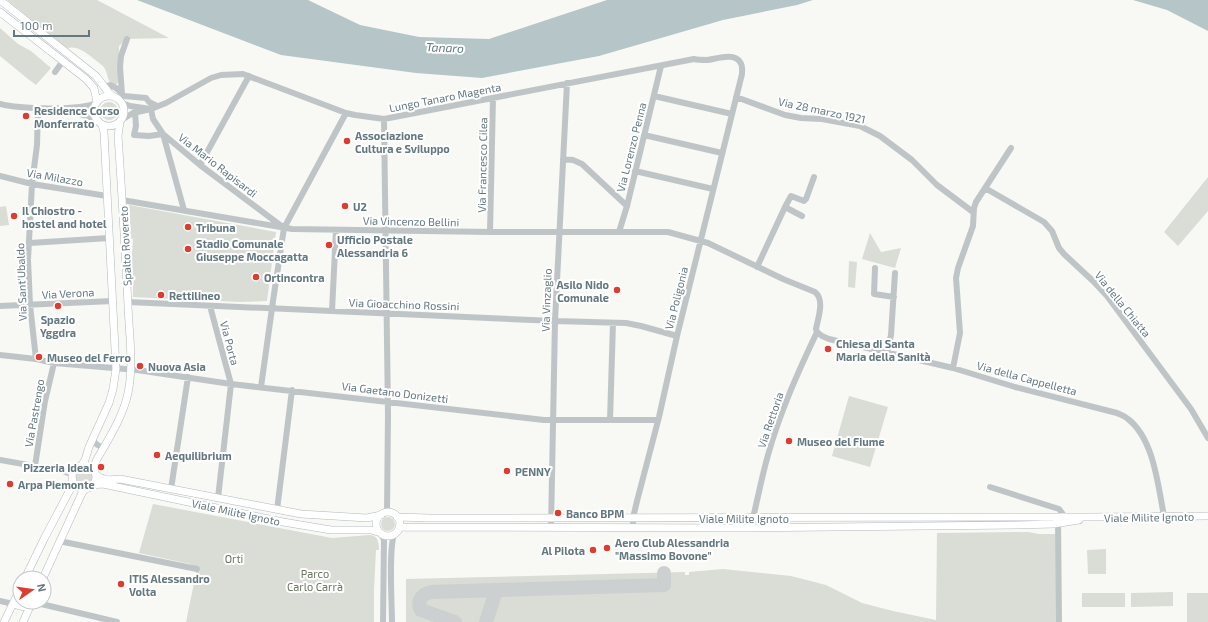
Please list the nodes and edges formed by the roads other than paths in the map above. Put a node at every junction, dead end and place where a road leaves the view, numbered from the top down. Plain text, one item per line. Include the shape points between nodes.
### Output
1 (0, 0) edge
2 (0, 12) edge
3 (127, 39) dead end
4 (63, 61) junction
5 (661, 66) junction
6 (55, 72) dead end
7 (742, 74) joint
8 (249, 76) junction
9 (567, 83) junction
10 (105, 87) junction
11 (122, 94) junction
12 (654, 96) junction
13 (114, 97) junction
14 (736, 97) junction
15 (492, 98) junction
16 (97, 102) junction
17 (122, 103) junction
18 (0, 104) edge
19 (9, 106) junction
20 (38, 108) junction
21 (60, 108) junction
22 (154, 108) junction
23 (0, 109) edge
24 (135, 112) junction
25 (346, 112) junction
26 (732, 114) junction
27 (96, 119) junction
28 (384, 119) junction
29 (121, 121) junction
30 (102, 125) junction
31 (163, 134) junction
32 (644, 135) junction
33 (1011, 148) dead end
34 (722, 153) junction
35 (563, 159) junction
36 (200, 165) junction
37 (635, 171) junction
38 (0, 176) edge
39 (814, 177) dead end
40 (32, 184) junction
41 (985, 188) junction
42 (714, 189) junction
43 (107, 196) junction
44 (122, 200) junction
45 (627, 206) junction
46 (785, 207) junction
47 (184, 210) junction
48 (974, 212) junction
49 (802, 216) dead end
50 (284, 228) junction
51 (336, 230) junction
52 (385, 230) junction
53 (490, 232) junction
54 (559, 232) junction
55 (619, 232) junction
56 (109, 238) junction
57 (701, 241) junction
58 (30, 243) junction
59 (757, 267) junction
60 (875, 268) dead end
61 (895, 273) dead end
62 (894, 297) junction
63 (113, 301) junction
64 (128, 302) junction
65 (30, 305) junction
66 (0, 306) edge
67 (210, 306) junction
68 (272, 308) junction
69 (332, 311) junction
70 (386, 313) junction
71 (555, 322) junction
72 (613, 323) junction
73 (817, 332) junction
74 (677, 336) junction
75 (887, 353) junction
76 (0, 355) edge
77 (36, 359) junction
78 (54, 363) junction
79 (953, 368) junction
80 (116, 369) junction
81 (130, 370) junction
82 (188, 378) junction
83 (231, 384) junction
84 (261, 387) junction
85 (292, 390) junction
86 (387, 402) junction
87 (553, 420) junction
88 (610, 420) junction
89 (658, 420) junction
90 (1208, 438) edge
91 (93, 439) junction
92 (104, 447) junction
93 (0, 460) edge
94 (35, 466) junction
95 (81, 466) junction
96 (95, 473) junction
97 (73, 478) junction
98 (89, 487) junction
99 (990, 487) dead end
100 (171, 489) junction
101 (218, 498) junction
102 (277, 510) junction
103 (384, 514) junction
104 (1164, 516) junction
105 (1208, 516) edge
106 (397, 517) junction
107 (551, 518) junction
108 (633, 518) junction
109 (753, 518) junction
110 (1060, 519) junction
111 (551, 528) junction
112 (633, 528) junction
113 (753, 528) junction
114 (397, 530) junction
115 (381, 533) junction
116 (60, 541) junction
117 (197, 569) dead end
118 (29, 570) edge
119 (47, 570) edge
120 (0, 601) edge
121 (12, 604) edge
122 (12, 606) edge
123 (52, 608) edge
124 (30, 610) edge
125 (4, 622) edge
126 (23, 622) edge
127 (117, 622) edge
128 (383, 622) edge
129 (392, 622) edge
130 (1059, 622) edge

1 - 10 main road via 96,76
2 - 4 main road
3 - 11 street via 120,67
4 - 6 street
4 - 16 main road via 92,86
5 - 7 street, Lungo Tanaro Magenta via 694,59 728,57 740,61
5 - 9 street, Lungo Tanaro Magenta
5 - 12 street, Via Lorenzo Penna
7 - 14 street, Via Poligonia
8 - 22 street, Lungo Tanaro Magenta via 221,75 210,78
8 - 25 street, Lungo Tanaro Magenta
8 - 36 street
9 - 15 street, Lungo Tanaro Magenta
9 - 35 street, Via Vinzaglio
10 - 11 street via 116,88
10 - 13 main road
11 - 22 street via 146,98
12 - 26 street
12 - 32 street, Via Lorenzo Penna
13 - 16 main road via 105,97
13 - 17 main road
14 - 26 street, Via Poligonia
14 - 48 street, Via 28 marzo 1921 via 801,118 860,126 880,136 912,160 937,185
15 - 28 street, Lungo Tanaro Magenta
15 - 53 street, Via Francesco Cilea
16 - 21 street via 92,105
16 - 27 main road via 94,111
17 - 22 street
17 - 29 main road via 124,110
18 - 19 street
19 - 20 street
19 - 23 street
20 - 21 street
20 - 40 street, Via Sant'Ubaldo
21 - 27 street
22 - 24 street, Lungo Tanaro Magenta
22 - 31 street, Via Mario Rapisardi via 153,119
24 - 29 street, Lungo Tanaro Magenta
24 - 31 street via 134,135
25 - 28 street, Lungo Tanaro Magenta
25 - 50 street
26 - 34 street, Via Poligonia
27 - 30 main road
28 - 52 street
29 - 30 main road via 111,127
29 - 44 main road, Spalto Rovereto via 118,133
30 - 43 main road, Spalto Rovereto
31 - 36 street, Via Mario Rapisardi
31 - 47 street
32 - 34 street
32 - 37 street, Via Lorenzo Penna
33 - 41 street
34 - 42 street, Via Poligonia
35 - 45 street via 582,164
35 - 54 street, Via Vinzaglio
36 - 50 street, Via Mario Rapisardi
37 - 42 street
37 - 45 street, Via Lorenzo Penna
38 - 40 street, Via Milazzo
39 - 46 street via 806,199 804,201 791,196
40 - 43 street, Via Milazzo
40 - 58 street, Via Sant'Ubaldo
41 - 48 street via 976,202
41 - 90 street, Via della Chiatta via 1050,227 1062,252 1101,290 1191,409
42 - 57 street, Via Poligonia
43 - 56 main road, Spalto Rovereto
44 - 47 street, Via Vincenzo Bellini
44 - 64 main road, Spalto Rovereto
45 - 55 street, Via Lorenzo Penna
46 - 49 street
46 - 59 street
47 - 50 street, Via Vincenzo Bellini
48 - 79 street via 973,226 956,278 960,333
50 - 51 street, Via Vincenzo Bellini
50 - 68 street
51 - 52 street, Via Vincenzo Bellini
51 - 69 street
52 - 53 street, Via Vincenzo Bellini
52 - 70 street
53 - 54 street, Via Vincenzo Bellini
54 - 55 street, Via Vincenzo Bellini
54 - 71 street, Via Vinzaglio
55 - 57 street, Via Vincenzo Bellini via 668,232
56 - 58 street
56 - 63 main road, Spalto Rovereto
57 - 59 street, Via Vincenzo Bellini
57 - 74 street, Via Poligonia
58 - 65 street, Via Sant'Ubaldo
59 - 73 street, Via Vincenzo Bellini via 818,294 820,300
60 - 62 street via 874,294
61 - 62 street
62 - 75 street
63 - 65 street, Via Verona
63 - 80 main road, Spalto Rovereto
64 - 67 street, Via Gioacchino Rossini
64 - 81 main road, Spalto Rovereto
65 - 66 street, Via Verona
65 - 77 street, Via Sant'Ubaldo
67 - 68 street, Via Gioacchino Rossini
67 - 83 street, Via Porta
68 - 69 street, Via Gioacchino Rossini
68 - 84 street
69 - 70 street, Via Gioacchino Rossini
70 - 71 street, Via Gioacchino Rossini
70 - 86 street
71 - 72 street, Via Gioacchino Rossini
71 - 87 street, Via Vinzaglio
72 - 74 street, Via Gioacchino Rossini via 641,326
72 - 88 street
73 - 75 street, Via della Cappelletta via 829,339
73 - 109 street, Via Rettoria via 776,429
74 - 89 street, Via Poligonia
75 - 79 street, Via della Cappelletta
76 - 77 street, Via Gaetano Donizetti
77 - 78 street, Via Gaetano Donizetti
78 - 80 street, Via Gaetano Donizetti
78 - 94 street, Via Pastrengo
79 - 104 street, Via della Cappelletta via 1117,413 1128,419 1138,429 1153,459
80 - 81 street, Via Gaetano Donizetti
80 - 91 main road, Spalto Rovereto via 109,403
81 - 82 street, Via Gaetano Donizetti
81 - 92 main road, Spalto Rovereto via 125,402
82 - 83 street, Via Gaetano Donizetti
82 - 100 street
83 - 84 street, Via Gaetano Donizetti
83 - 101 street
84 - 85 street, Via Gaetano Donizetti
85 - 86 street, Via Gaetano Donizetti
85 - 102 street
86 - 87 street, Via Gaetano Donizetti
86 - 103 street
87 - 88 street, Via Gaetano Donizetti
87 - 107 street, Via Vinzaglio
88 - 89 street, Via Gaetano Donizetti
89 - 108 street, Via Poligonia
91 - 92 street via 96,445
91 - 95 main road, Spalto Rovereto
92 - 96 main road, Spalto Rovereto via 94,466
93 - 94 street
94 - 97 street via 67,472
95 - 96 main road via 89,466
95 - 97 main road via 76,469
96 - 98 main road via 95,480
96 - 100 main road, Viale Milite Ignoto via 108,480 120,479
97 - 98 main road via 78,486
97 - 118 main road via 72,486
98 - 115 main road, Viale Milite Ignoto via 102,484 283,522 331,530 371,530
98 - 116 main road via 82,493
99 - 110 street via 1060,509
100 - 101 main road, Viale Milite Ignoto
101 - 102 main road, Viale Milite Ignoto
102 - 103 main road, Viale Milite Ignoto via 332,517 367,518
103 - 106 main road via 394,514
103 - 115 main road via 376,523
104 - 105 main road, Viale Milite Ignoto
104 - 110 main road, Viale Milite Ignoto
106 - 107 main road, Viale Milite Ignoto
106 - 114 main road via 400,522
107 - 108 main road, Viale Milite Ignoto
107 - 111 street, Via Vinzaglio
108 - 109 main road, Viale Milite Ignoto
108 - 112 street, Via Poligonia
109 - 110 main road, Viale Milite Ignoto
109 - 113 street, Via Rettoria
110 - 113 main road, Viale Milite Ignoto
110 - 130 street
111 - 112 main road, Viale Milite Ignoto
111 - 114 main road, Viale Milite Ignoto
112 - 113 main road, Viale Milite Ignoto
114 - 115 main road via 388,536
114 - 129 street via 393,536 392,550
115 - 128 street via 384,540
116 - 117 street
116 - 119 main road
120 - 121 street
122 - 125 main road
123 - 127 street
124 - 126 main road

